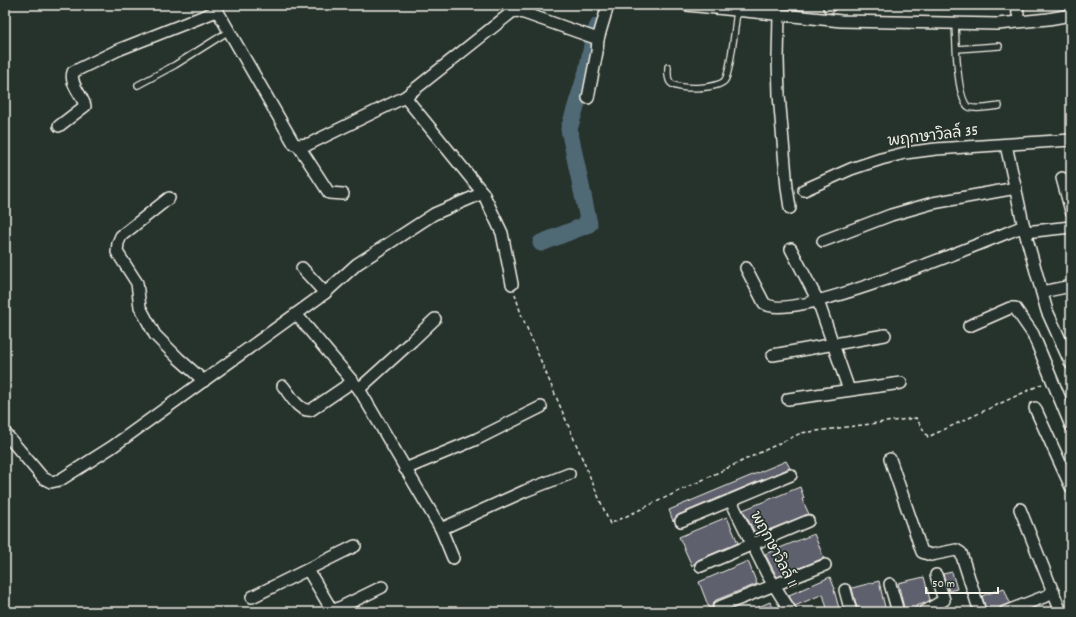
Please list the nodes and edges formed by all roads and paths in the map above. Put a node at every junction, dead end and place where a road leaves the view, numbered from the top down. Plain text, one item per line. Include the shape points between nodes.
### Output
1 (608, 5) edge
2 (687, 5) edge
3 (215, 8) edge
4 (737, 11) junction
5 (779, 15) junction
6 (1071, 15) edge
7 (955, 23) junction
8 (229, 31) junction
9 (593, 37) junction
10 (999, 46) dead end
11 (957, 50) junction
12 (668, 67) dead end
13 (138, 85) dead end
14 (405, 97) junction
15 (588, 98) dead end
16 (999, 106) dead end
17 (59, 126) dead end
18 (1071, 140) edge
19 (298, 145) junction
20 (1006, 145) junction
21 (1062, 178) dead end
22 (1016, 188) junction
23 (804, 190) dead end
24 (484, 193) junction
25 (343, 194) dead end
26 (169, 198) dead end
27 (790, 208) dead end
28 (1071, 211) edge
29 (1071, 227) edge
30 (1025, 229) junction
31 (823, 241) dead end
32 (791, 249) dead end
33 (302, 268) dead end
34 (746, 268) dead end
35 (512, 284) joint
36 (1071, 286) edge
37 (1042, 292) junction
38 (325, 293) junction
39 (818, 301) junction
40 (296, 314) junction
41 (435, 319) dead end
42 (969, 326) dead end
43 (885, 335) dead end
44 (833, 345) junction
45 (1067, 345) edge
46 (773, 355) dead end
47 (1071, 364) edge
48 (1051, 379) junction
49 (204, 381) junction
50 (901, 383) dead end
51 (355, 385) junction
52 (283, 386) dead end
53 (849, 390) junction
54 (788, 399) dead end
55 (540, 407) dead end
56 (1035, 408) dead end
57 (1071, 426) edge
58 (5, 433) edge
59 (890, 459) dead end
60 (405, 469) junction
61 (569, 474) dead end
62 (791, 475) dead end
63 (1071, 487) edge
64 (731, 501) junction
65 (1020, 509) dead end
66 (681, 521) dead end
67 (808, 521) dead end
68 (441, 529) junction
69 (751, 544) junction
70 (355, 546) dead end
71 (453, 558) dead end
72 (825, 565) dead end
73 (701, 566) dead end
74 (308, 570) junction
75 (936, 575) dead end
76 (890, 584) dead end
77 (774, 586) junction
78 (382, 587) dead end
79 (845, 590) dead end
80 (1054, 593) junction
81 (252, 597) dead end
82 (719, 607) dead end
83 (332, 612) edge
84 (791, 612) edge
85 (851, 612) edge
86 (898, 612) edge
87 (924, 612) edge
88 (980, 612) edge
89 (1005, 612) edge
90 (1061, 612) edge

1 - 9 street
2 - 4 street
3 - 8 street
3 - 17 street via 73,72 77,92 85,106
4 - 5 street
4 - 12 lane via 729,68 726,79 721,84 689,88 675,85 668,79
5 - 7 street via 841,21
5 - 27 street via 779,95
6 - 7 street via 998,24
7 - 11 lane
8 - 13 lane
8 - 19 street via 291,140
9 - 14 street via 524,13 512,12
9 - 15 street via 597,52
10 - 11 lane
11 - 16 lane via 958,76 963,101 972,108
14 - 19 street via 309,144
14 - 24 street
18 - 20 street, พฤกษาวิลล์ 35
19 - 25 street via 329,193
20 - 22 street
20 - 23 street, พฤกษาวิลล์ 35 via 905,153 851,169
21 - 28 street
22 - 30 street
22 - 31 street via 933,203 892,215
24 - 35 street via 502,232
24 - 38 street via 434,214 357,264
26 - 49 street via 122,236 117,252 137,283 140,307 155,335
29 - 30 street
30 - 37 street
30 - 39 street
32 - 39 street
33 - 38 street
34 - 39 street via 767,306 782,307
35 - 48 path via 521,314 610,524 801,433 916,418 928,437
36 - 37 street
37 - 45 street via 1053,326
38 - 40 street
39 - 44 street
40 - 49 street
40 - 51 street
41 - 51 street via 412,341
42 - 48 street via 1015,308 1033,334
43 - 44 street
44 - 46 street
44 - 53 street
45 - 47 street
48 - 57 street
49 - 58 street via 112,447 60,480 51,482 43,478
50 - 53 street
51 - 52 street via 305,411
51 - 60 street
53 - 54 street
55 - 60 street via 477,439
56 - 63 street
59 - 88 street via 922,552 931,555 956,550 961,553
60 - 68 street
61 - 68 street
62 - 64 street
64 - 66 street
64 - 69 street, พฤกษาวิลล์ 11
65 - 80 street
67 - 69 street
68 - 71 street
69 - 73 street
69 - 77 street, พฤกษาวิลล์ 11
70 - 74 street
72 - 77 street
74 - 81 street
74 - 83 street
75 - 87 street via 947,598
76 - 86 street
77 - 82 street
77 - 84 street, พฤกษาวิลล์ 11
78 - 83 street
79 - 85 street
80 - 89 street
80 - 90 street

